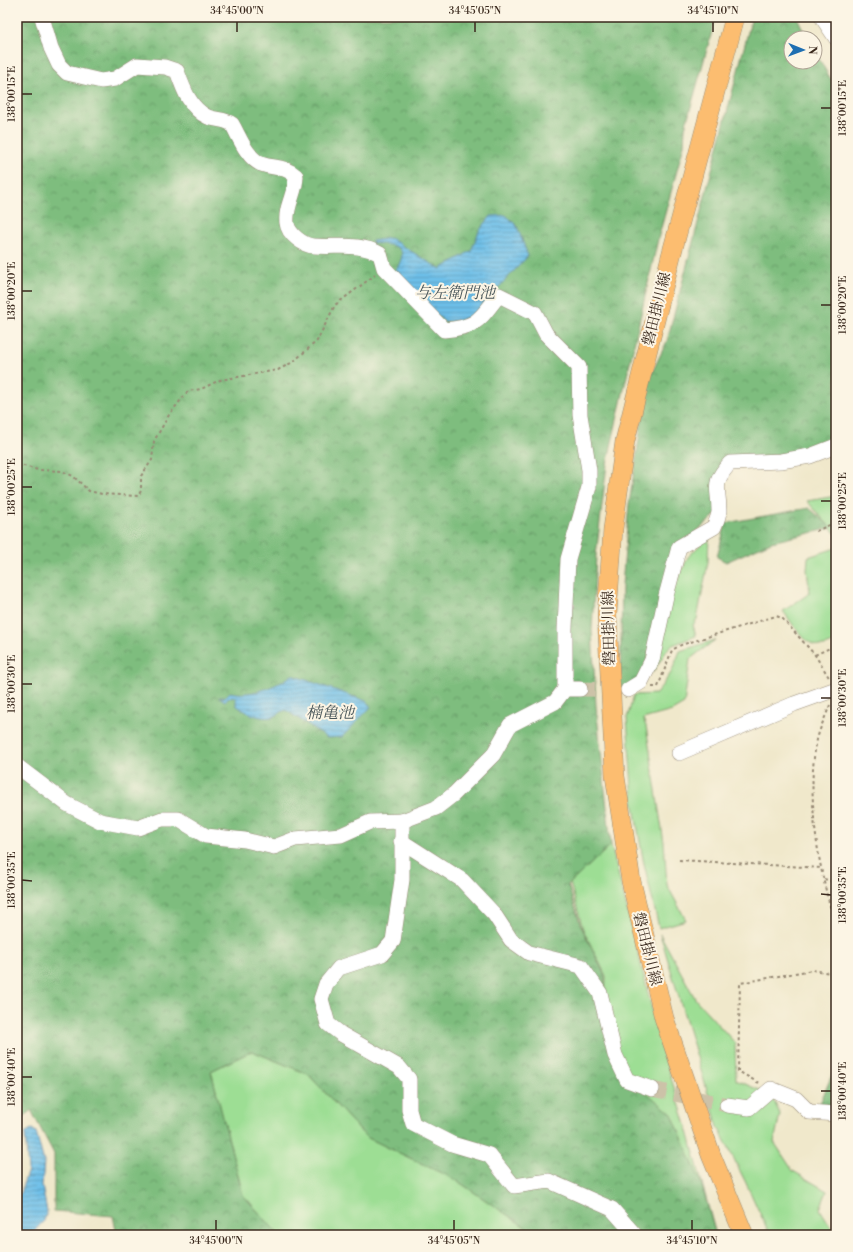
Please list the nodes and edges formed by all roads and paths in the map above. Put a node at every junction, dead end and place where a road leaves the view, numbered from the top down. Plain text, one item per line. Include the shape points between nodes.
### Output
1 (42, 17) edge
2 (735, 17) edge
3 (822, 17) edge
4 (836, 38) edge
5 (384, 268) junction
6 (836, 446) edge
7 (17, 464) edge
8 (836, 522) edge
9 (816, 531) dead end
10 (836, 645) edge
11 (815, 655) junction
12 (630, 689) joint
13 (836, 689) edge
14 (679, 753) dead end
15 (17, 766) edge
16 (402, 822) junction
17 (401, 841) junction
18 (679, 860) dead end
19 (822, 868) junction
20 (824, 879) junction
21 (836, 882) edge
22 (836, 925) edge
23 (836, 974) edge
24 (771, 1089) junction
25 (652, 1090) tunnel mouth
26 (727, 1105) tunnel mouth
27 (836, 1114) edge
28 (711, 1155) junction
29 (635, 1235) edge
30 (735, 1235) edge
31 (744, 1235) edge
32 (752, 1235) edge

1 - 5 street via 51,48 67,72 101,81 115,79 137,65 165,67 177,71 186,94 198,109 208,117 232,124 252,156 261,164 288,169 296,176 296,186 286,211 287,226 299,241 312,247 343,245 372,249 380,254
2 - 28 main road, 磐田掛川線 via 670,256 625,441 613,529 607,615 615,776 631,881 664,1018
3 - 4 street
5 - 7 path via 335,305 317,341 293,362 278,370 220,380 201,389 188,391 169,415 154,441 152,460 141,476 141,491 138,496 90,491 73,476 62,471 38,470
5 - 16 street via 444,330 464,328 479,320 499,295 535,313 546,334 579,367 580,415 589,470 589,487 568,559 572,689 555,702 510,724 493,755 454,794 436,808
6 - 12 street via 810,456 781,461 730,463 720,474 716,489 719,512 714,527 679,547 652,660 641,682
8 - 9 path
10 - 11 path
11 - 12 path via 782,618 776,616 681,645 672,650 658,687
11 - 13 path
13 - 14 street
13 - 19 path via 816,744 813,802
15 - 16 street via 67,804 93,818 138,828 162,819 178,819 206,836 245,840 274,847 295,839 341,835 370,822
16 - 17 street
17 - 25 street via 462,880 494,914 511,940 528,953 581,966 600,993 615,1055 627,1080
17 - 29 street via 402,880 393,940 382,954 339,968 326,984 320,999 328,1024 399,1067 409,1079 409,1110 413,1124 452,1144 489,1155 514,1186 549,1181 585,1196 612,1210
18 - 19 path
19 - 20 path
20 - 21 path
20 - 22 path
23 - 24 path via 812,970 740,983 738,1071
24 - 26 street via 749,1108
24 - 27 street via 796,1099 809,1112
28 - 30 main road
28 - 31 main road, 磐田掛川線
28 - 32 main road

